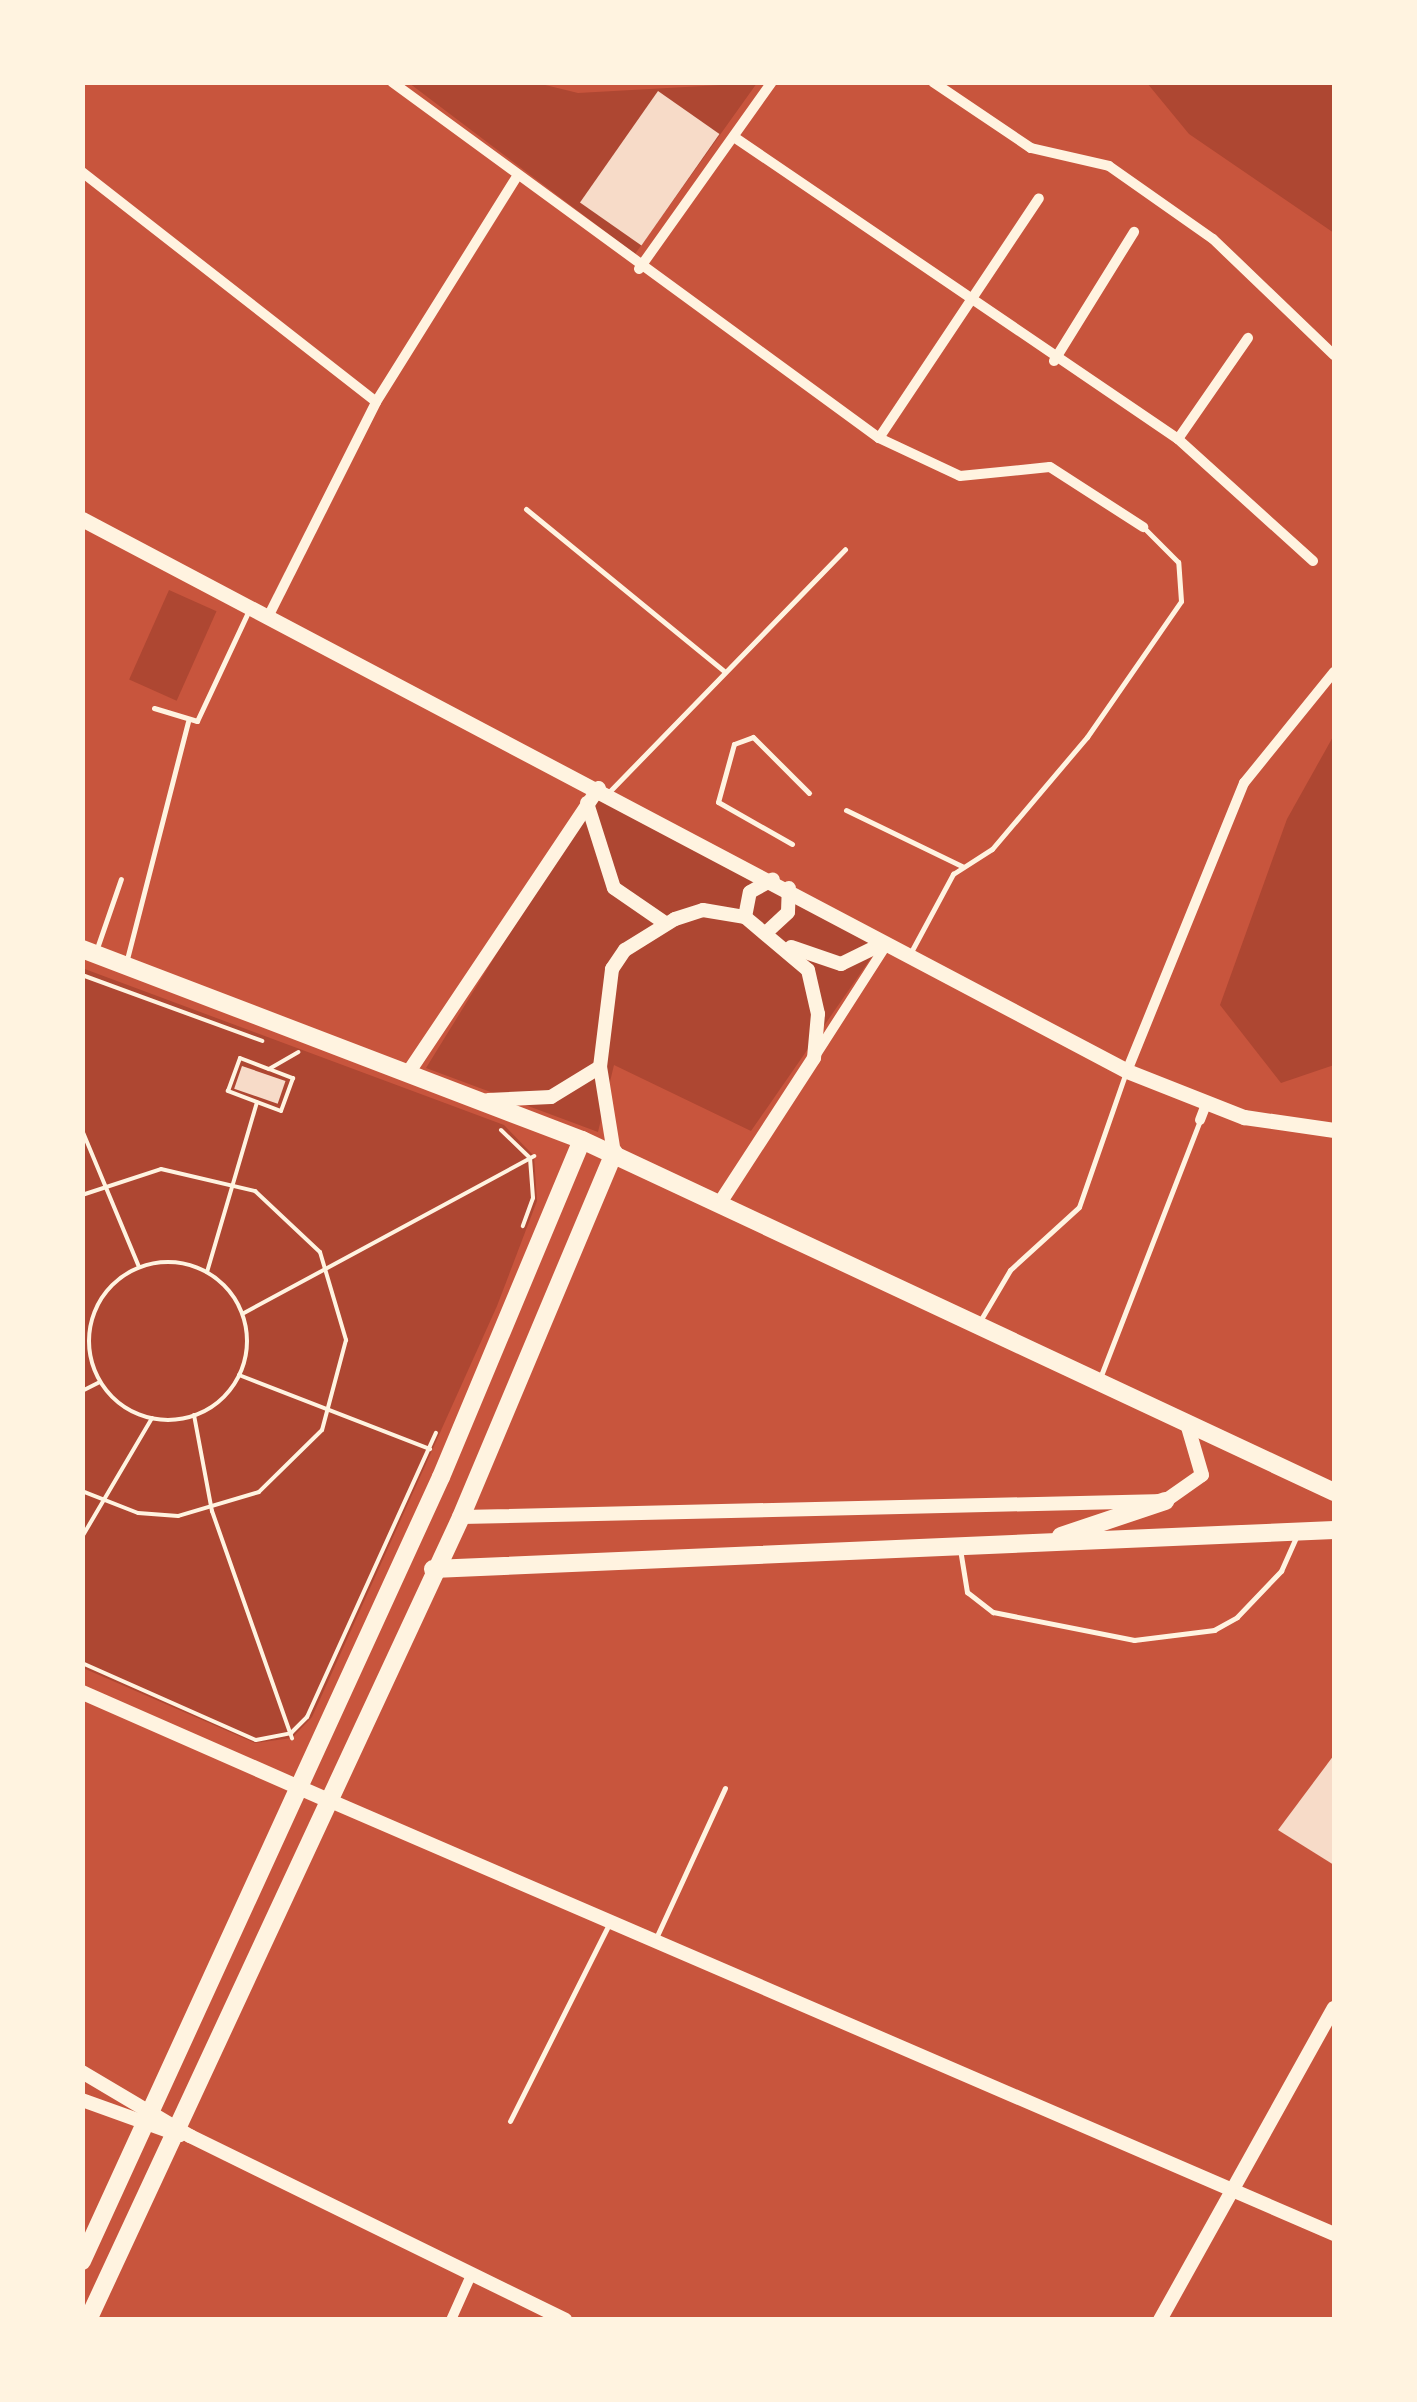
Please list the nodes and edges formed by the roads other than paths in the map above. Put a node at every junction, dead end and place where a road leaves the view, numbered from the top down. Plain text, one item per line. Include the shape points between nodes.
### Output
1 (392, 82) edge
2 (772, 82) edge
3 (933, 82) edge
4 (734, 137) junction
5 (82, 172) edge
6 (516, 178) junction
7 (1039, 198) dead end
8 (1134, 232) dead end
9 (639, 270) junction
10 (970, 303) junction
11 (1248, 338) dead end
12 (1334, 355) edge
13 (1054, 361) junction
14 (376, 402) junction
15 (879, 438) junction
16 (1178, 439) junction
17 (526, 509) dead end
18 (82, 519) edge
19 (1143, 527) joint
20 (845, 549) dead end
21 (1313, 561) dead end
22 (249, 610) junction
23 (268, 620) junction
24 (724, 671) junction
25 (1334, 672) edge
26 (154, 708) dead end
27 (188, 722) junction
28 (603, 790) junction
29 (809, 793) dead end
30 (588, 804) junction
31 (846, 810) dead end
32 (792, 844) dead end
33 (962, 866) junction
34 (773, 878) junction
35 (121, 879) dead end
36 (789, 888) junction
37 (745, 918) junction
38 (665, 923) junction
39 (768, 930) junction
40 (786, 944) junction
41 (883, 946) junction
42 (89, 952) edge
43 (908, 960) junction
44 (125, 966) junction
45 (814, 1058) junction
46 (600, 1067) junction
47 (1127, 1072) junction
48 (408, 1073) junction
49 (482, 1100) junction
50 (1203, 1112) junction
51 (1334, 1130) edge
52 (582, 1140) junction
53 (614, 1152) junction
54 (721, 1201) junction
55 (978, 1323) junction
56 (1098, 1383) junction
57 (1188, 1427) junction
58 (1334, 1492) edge
59 (1165, 1501) junction
60 (462, 1517) junction
61 (1334, 1530) edge
62 (1297, 1532) junction
63 (1042, 1543) junction
64 (960, 1546) junction
65 (433, 1569) junction
66 (82, 1692) edge
67 (298, 1785) junction
68 (725, 1788) dead end
69 (326, 1799) junction
70 (611, 1922) junction
71 (655, 1940) junction
72 (1334, 2008) edge
73 (82, 2072) edge
74 (82, 2100) edge
75 (150, 2106) junction
76 (510, 2121) dead end
77 (142, 2126) junction
78 (172, 2127) junction
79 (1232, 2190) junction
80 (1334, 2234) edge
81 (82, 2261) edge
82 (472, 2272) junction
83 (88, 2320) edge
84 (451, 2320) edge
85 (565, 2320) edge
86 (1160, 2320) edge

1 - 6 street
2 - 4 street
3 - 12 street via 1031,148 1120,174 1214,240
4 - 9 street
4 - 10 street
5 - 14 street
6 - 9 street
6 - 14 street
7 - 10 street
8 - 13 street
9 - 15 street
10 - 13 street
10 - 15 street
11 - 16 street
13 - 16 street
14 - 23 street
15 - 19 street via 960,476 1050,467
16 - 21 street
17 - 24 lane
18 - 22 main road
19 - 33 lane via 1178,562 1181,601 1087,737 992,849
20 - 24 lane
22 - 23 main road
22 - 27 lane via 202,713
23 - 28 main road
24 - 28 lane
25 - 47 street via 1244,782
26 - 27 lane
27 - 44 lane
28 - 30 street
28 - 34 main road
29 - 32 lane via 752,738 734,744 718,802
30 - 38 street via 614,888
30 - 48 street
31 - 33 lane
33 - 43 lane
34 - 36 main road
34 - 37 street via 750,892
35 - 42 lane
36 - 39 street via 788,912
36 - 41 main road
37 - 38 street via 703,910
37 - 39 street
38 - 46 street via 612,969
39 - 40 street
40 - 41 street via 841,964
40 - 45 street via 818,988
41 - 43 main road
41 - 45 street
42 - 44 main road
43 - 47 main road
44 - 48 main road
45 - 54 street
46 - 49 street via 551,1097
46 - 53 street
47 - 50 main road
47 - 55 lane via 1079,1207 1010,1270
48 - 49 main road
49 - 52 main road
50 - 51 main road
50 - 56 lane
52 - 53 main road
52 - 67 main road via 441,1478
53 - 54 main road
53 - 60 main road
54 - 55 main road
55 - 56 main road
56 - 57 main road
57 - 58 main road
57 - 59 street via 1202,1474
59 - 60 street via 865,1501
59 - 63 main road
60 - 65 main road
61 - 62 main road
62 - 63 main road
62 - 64 lane via 1281,1571 1237,1616 1214,1630 1148,1640 1058,1631 993,1612 967,1592
63 - 64 main road
64 - 65 main road
65 - 69 main road
66 - 67 main road
67 - 69 main road
67 - 75 main road
68 - 71 lane
69 - 70 street
69 - 78 main road
70 - 71 street
70 - 76 lane
71 - 79 street
72 - 79 street
73 - 75 street
74 - 77 street
75 - 77 main road
75 - 78 street
77 - 78 street
77 - 81 main road
78 - 82 street
78 - 83 main road
79 - 80 street
79 - 86 street
82 - 84 street
82 - 85 street

